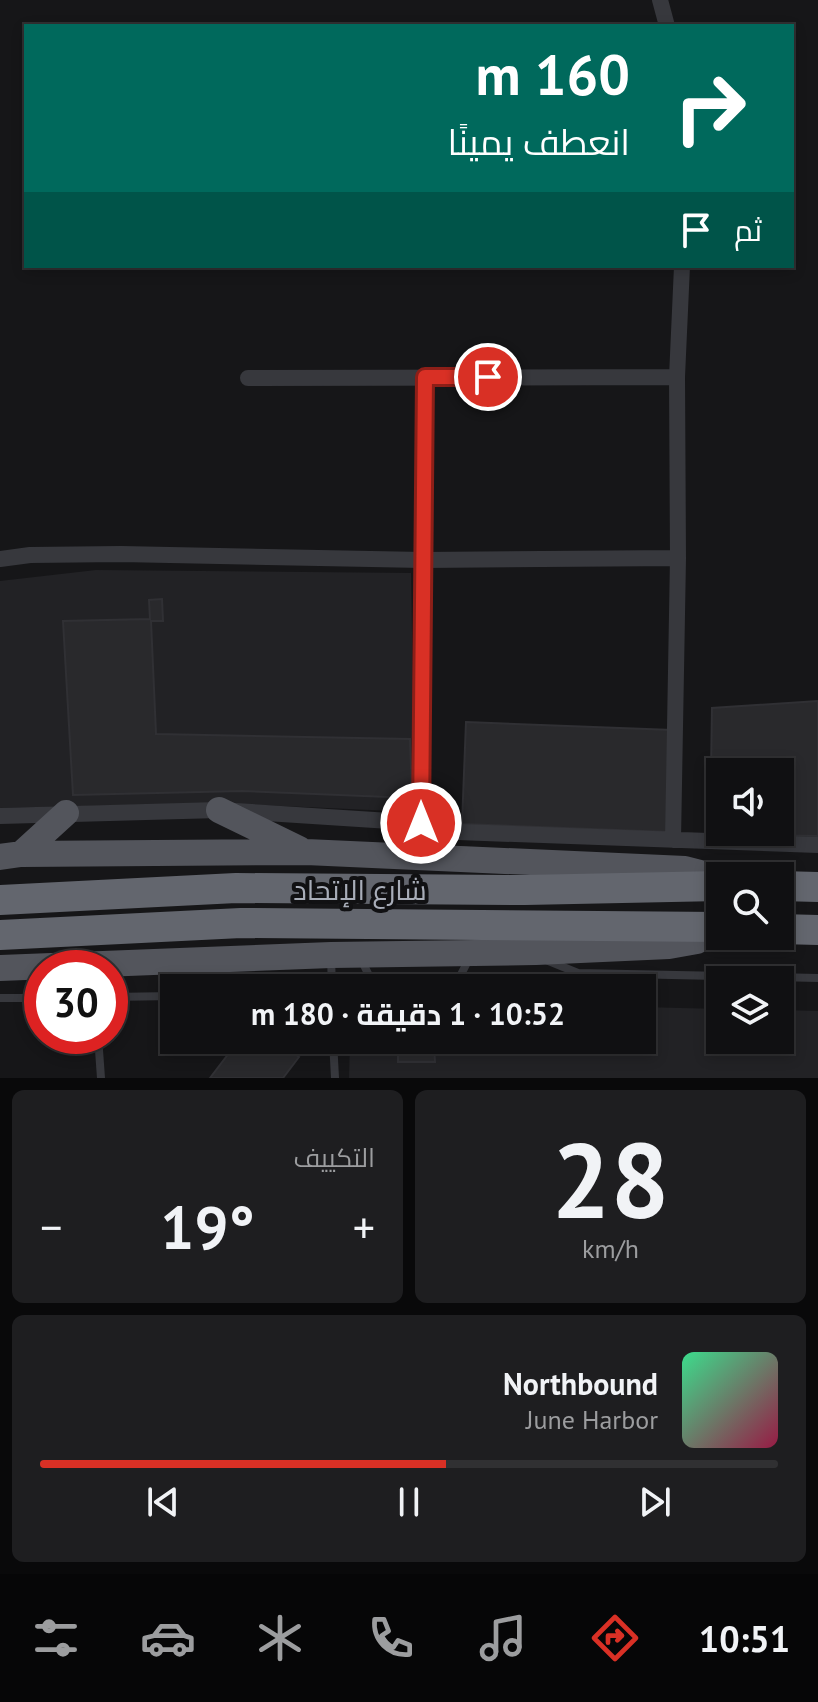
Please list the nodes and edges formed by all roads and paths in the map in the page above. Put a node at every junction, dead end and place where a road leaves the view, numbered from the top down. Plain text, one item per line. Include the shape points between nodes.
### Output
1 (660, 0) edge
2 (666, 24) edge
3 (682, 268) edge
4 (425, 377) junction
5 (677, 377) junction
6 (248, 378) dead end
7 (678, 558) junction
8 (0, 559) edge
9 (423, 560) junction
10 (219, 810) junction
11 (66, 813) junction
12 (0, 816) edge
13 (421, 823) junction
14 (673, 840) junction
15 (818, 845) edge
16 (306, 852) junction
17 (7, 854) edge
18 (706, 874) edge
19 (706, 886) edge
20 (794, 886) edge
21 (818, 887) edge
22 (0, 900) edge
23 (706, 928) edge
24 (794, 929) edge
25 (818, 930) edge
26 (0, 935) edge
27 (706, 936) edge
28 (536, 952) junction
29 (472, 953) junction
30 (359, 954) junction
31 (331, 955) junction
32 (128, 964) edge
33 (24, 967) edge
34 (0, 968) edge
35 (332, 974) edge
36 (369, 974) edge
37 (461, 974) edge
38 (818, 978) edge
39 (160, 996) edge
40 (128, 997) edge
41 (0, 998) edge
42 (24, 998) edge
43 (99, 1054) edge
44 (334, 1054) edge
45 (101, 1078) edge
46 (335, 1078) edge

1 - 2 street
3 - 5 street
4 - 5 street
4 - 6 street
4 - 9 street
5 - 7 street
7 - 9 street
7 - 14 street
8 - 9 street via 121,554
9 - 13 street
10 - 11 street
10 - 13 street
10 - 16 main road
11 - 12 street
11 - 17 main road
13 - 14 street via 458,832
14 - 15 street
16 - 17 main road
16 - 18 main road via 685,869
19 - 22 highway, شارع الإتحاد via 236,888
20 - 21 highway
23 - 26 highway, شارع الإتحاد via 241,923
24 - 25 highway
27 - 28 main road via 683,945
28 - 29 main road
28 - 38 lane via 578,973
29 - 30 main road
29 - 37 lane
30 - 31 main road
30 - 36 lane
31 - 32 main road
31 - 35 lane
33 - 34 main road
39 - 40 lane
41 - 42 lane
43 - 45 lane
44 - 46 lane

